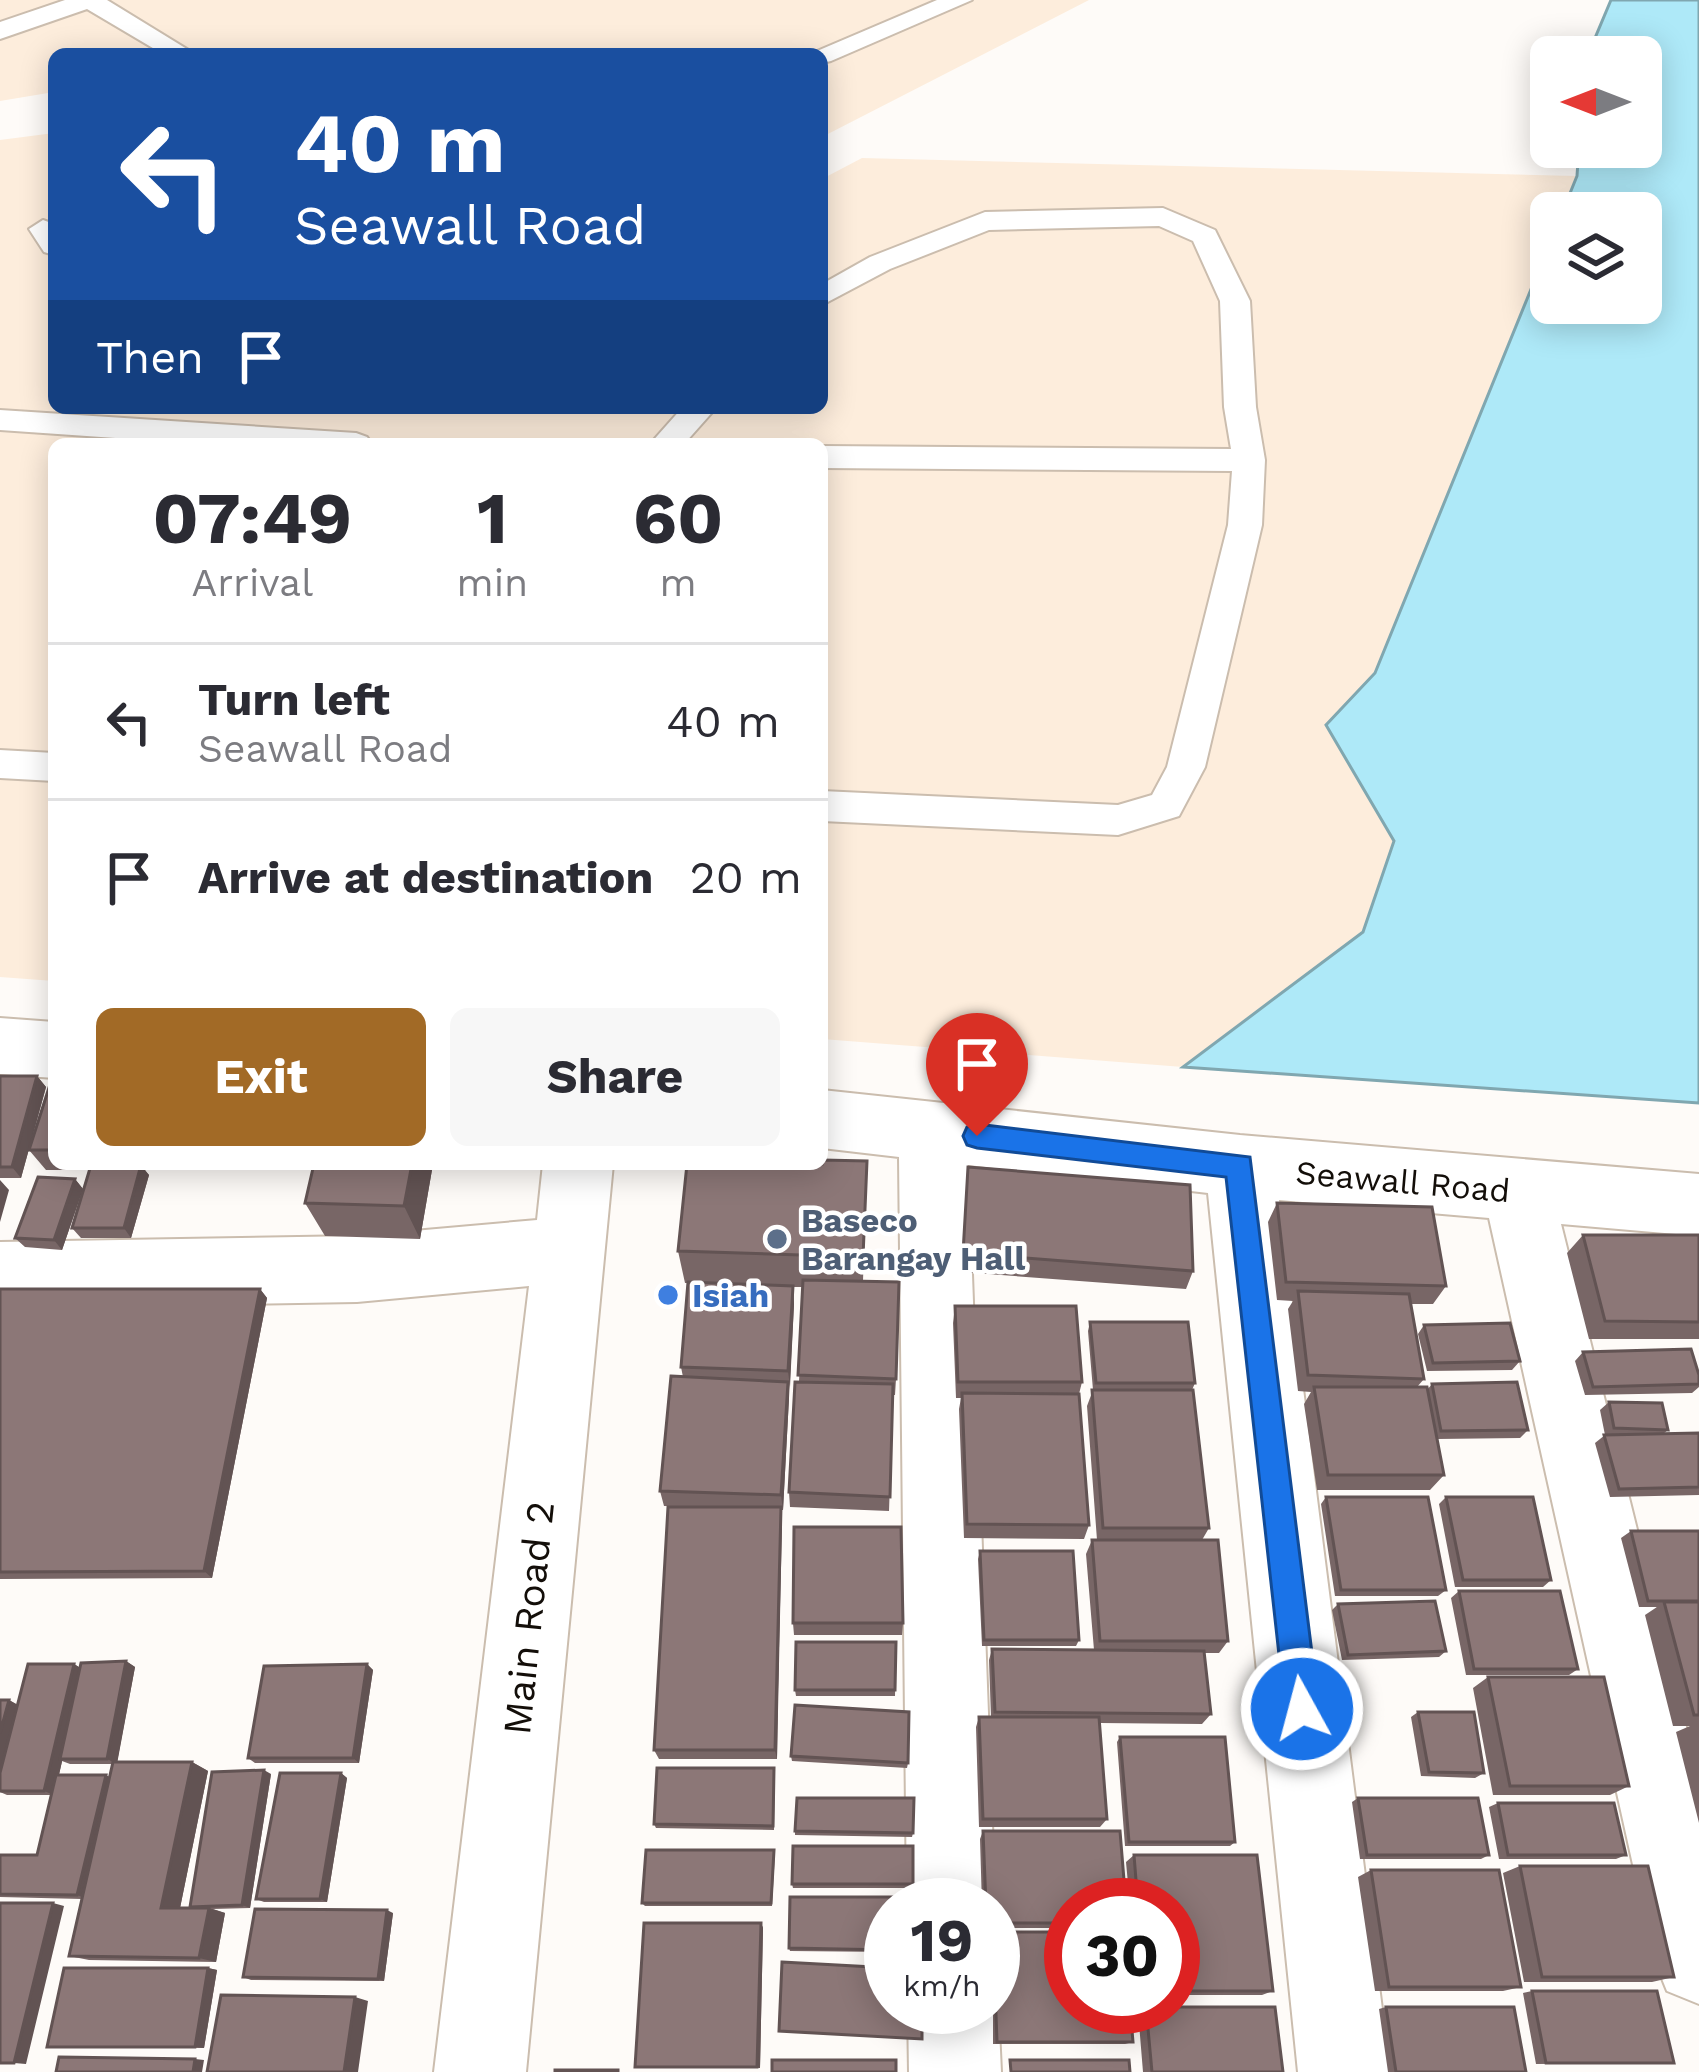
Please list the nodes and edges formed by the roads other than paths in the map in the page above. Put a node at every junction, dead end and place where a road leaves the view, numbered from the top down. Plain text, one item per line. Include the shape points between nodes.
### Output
1 (959, 0) edge
2 (0, 31) edge
3 (172, 48) edge
4 (828, 53) edge
5 (828, 293) edge
6 (694, 414) edge
7 (0, 420) edge
8 (166, 420) edge
9 (308, 438) edge
10 (672, 438) edge
11 (828, 457) edge
12 (1250, 460) junction
13 (0, 764) edge
14 (48, 767) edge
15 (828, 806) edge
16 (0, 1046) edge
17 (48, 1050) edge
18 (828, 1120) edge
19 (933, 1131) junction
20 (1240, 1166) junction
21 (577, 1170) edge
22 (1518, 1192) junction
23 (1699, 1205) edge
24 (567, 1250) junction
25 (0, 1275) edge
26 (950, 1878) edge
27 (1699, 1958) edge
28 (954, 2034) edge
29 (480, 2072) edge
30 (955, 2072) edge
31 (1344, 2072) edge

1 - 4 lane
2 - 3 lane via 89,0
5 - 12 lane via 985,220 1179,221 1205,236 1234,301
6 - 10 lane
7 - 8 lane
8 - 9 lane
11 - 12 lane
12 - 15 lane via 1224,613 1186,766 1165,806 1118,820
13 - 14 lane
16 - 17 street
18 - 19 street, Seawall Road
19 - 20 street, Seawall Road
19 - 26 street
20 - 22 street, Seawall Road
20 - 31 street
21 - 24 street, Main Road 2
22 - 23 street, Seawall Road
22 - 27 street
24 - 25 street via 357,1269
24 - 29 street, Main Road 2
28 - 30 street

